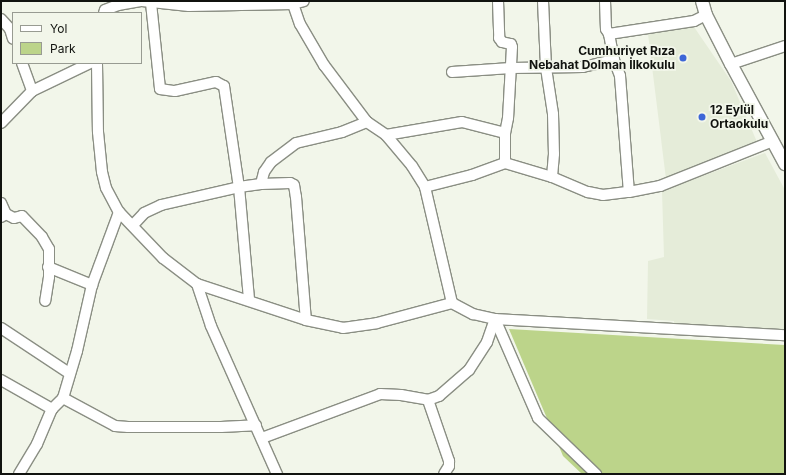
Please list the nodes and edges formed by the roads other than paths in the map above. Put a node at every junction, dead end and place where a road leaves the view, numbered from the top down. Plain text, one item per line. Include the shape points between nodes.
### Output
1 (304, 1) edge
2 (498, 1) edge
3 (543, 1) edge
4 (605, 1) edge
5 (695, 1) edge
6 (702, 1) edge
7 (145, 2) edge
8 (270, 2) edge
9 (115, 3) edge
10 (293, 4) junction
11 (104, 12) edge
12 (706, 15) junction
13 (1, 19) edge
14 (609, 34) junction
15 (12, 36) edge
16 (785, 46) edge
17 (614, 60) junction
18 (22, 64) edge
19 (88, 64) edge
20 (97, 64) edge
21 (731, 64) junction
22 (511, 68) junction
23 (546, 68) junction
24 (452, 72) dead end
25 (32, 91) junction
26 (367, 122) junction
27 (1, 123) edge
28 (505, 133) junction
29 (386, 134) junction
30 (773, 141) junction
31 (505, 163) junction
32 (785, 163) edge
33 (552, 177) junction
34 (261, 184) junction
35 (239, 187) junction
36 (425, 187) junction
37 (629, 192) junction
38 (1, 203) edge
39 (119, 212) junction
40 (4, 216) edge
41 (133, 225) junction
42 (48, 267) junction
43 (197, 284) junction
44 (92, 285) junction
45 (249, 300) junction
46 (45, 302) dead end
47 (452, 303) junction
48 (306, 320) junction
49 (495, 320) junction
50 (1, 328) edge
51 (785, 335) edge
52 (69, 373) junction
53 (1, 380) edge
54 (63, 398) junction
55 (428, 400) junction
56 (52, 409) junction
57 (256, 424) junction
58 (262, 438) junction
59 (20, 474) edge
60 (277, 474) edge
61 (444, 474) edge
62 (596, 474) edge

1 - 10 street
2 - 22 street via 499,38 502,42 511,44
3 - 23 street
4 - 14 street via 606,29
5 - 12 main road
6 - 12 main road
7 - 8 street via 189,6
7 - 9 street
7 - 35 street via 160,89 175,90 216,82 224,86
8 - 10 street
9 - 11 street
10 - 26 street via 300,24 324,66
12 - 14 street via 694,21
12 - 21 main road
13 - 15 street
14 - 17 street
16 - 21 street
17 - 23 street via 583,67
17 - 37 street via 620,76
18 - 25 street
19 - 25 street
20 - 39 street via 98,132 102,172 106,188
21 - 30 main road
22 - 23 street
22 - 24 street
22 - 28 street
23 - 33 street via 553,114
25 - 27 street
26 - 29 street
26 - 34 street via 342,132 296,142 271,162 264,172
28 - 29 street via 462,122
28 - 31 street
29 - 36 street
30 - 32 main road
30 - 37 street via 660,186
31 - 33 street
31 - 36 street via 472,175
33 - 37 street via 588,192 603,195
34 - 35 street
34 - 48 street via 282,182 294,185
35 - 41 street via 161,205 144,213
35 - 45 street
36 - 47 street
38 - 40 street
39 - 41 street
39 - 44 street
40 - 42 street via 22,216 42,237 49,249
41 - 43 street via 163,258
42 - 44 street
42 - 46 street
43 - 45 street
43 - 57 street via 211,326
44 - 52 street
45 - 48 street
47 - 48 street via 377,323 343,328
47 - 49 street via 473,314
49 - 51 street
49 - 55 street via 487,342 469,370 439,396
49 - 62 street via 538,418
50 - 52 street
52 - 54 street
53 - 56 street
54 - 56 street
54 - 57 street via 115,426 213,427
55 - 58 street via 380,394
55 - 61 street via 449,461
56 - 59 street
57 - 58 street
58 - 60 street

